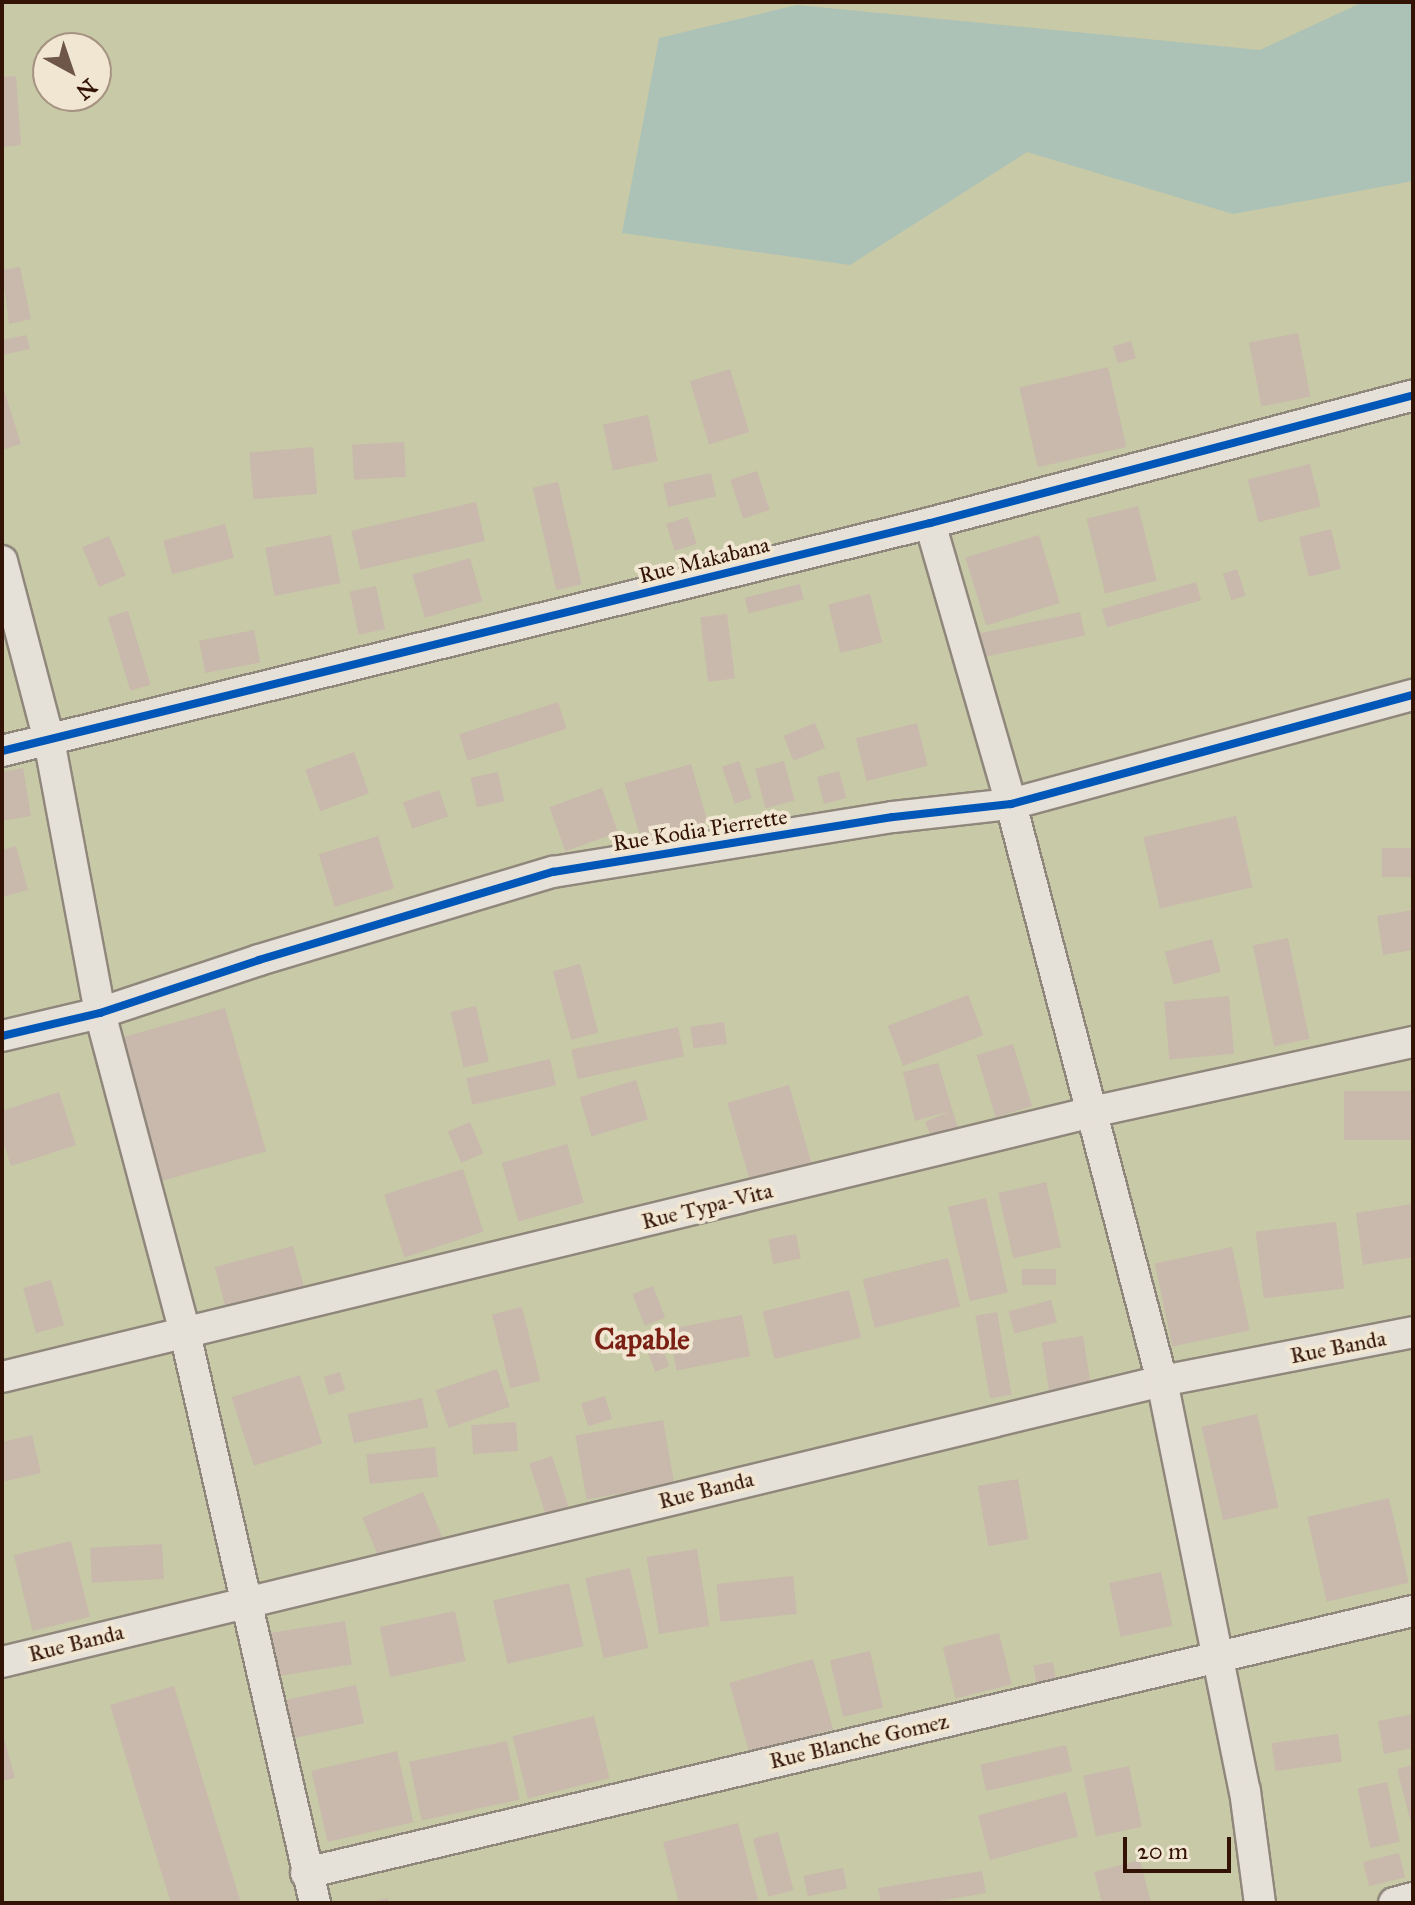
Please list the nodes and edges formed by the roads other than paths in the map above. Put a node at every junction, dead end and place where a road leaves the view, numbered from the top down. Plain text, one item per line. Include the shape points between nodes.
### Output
1 (1413, 395) edge
2 (930, 523) junction
3 (2, 561) edge
4 (1413, 695) edge
5 (49, 740) junction
6 (2, 751) edge
7 (1011, 804) junction
8 (100, 1013) junction
9 (2, 1036) edge
10 (1413, 1042) edge
11 (1092, 1112) junction
12 (1413, 1332) edge
13 (185, 1333) junction
14 (2, 1377) edge
15 (1162, 1381) junction
16 (244, 1602) junction
17 (1413, 1611) edge
18 (1218, 1655) junction
19 (2, 1662) edge
20 (306, 1873) junction
21 (1413, 1898) edge
22 (315, 1903) edge
23 (1260, 1903) edge
24 (1394, 1903) edge

1 - 2 street, Rue Makabana
2 - 5 street, Rue Makabana
2 - 7 street
3 - 5 street
4 - 7 street, Rue Kodia Pierrette
5 - 6 street, Rue Makabana
5 - 8 street
7 - 8 street, Rue Kodia Pierrette via 878,819 553,872
7 - 11 street
8 - 9 street, Rue Kodia Pierrette
8 - 13 street
10 - 11 street, Rue Typa-Vita
11 - 13 street, Rue Typa-Vita
11 - 15 street
12 - 15 street, Rue Banda
13 - 14 street, Rue Typa-Vita
13 - 16 street
15 - 16 street, Rue Banda
15 - 18 street
16 - 19 street, Rue Banda
16 - 20 street
17 - 18 street, Rue Blanche Gomez
18 - 20 street, Rue Blanche Gomez
18 - 23 street
20 - 22 street
21 - 24 street

